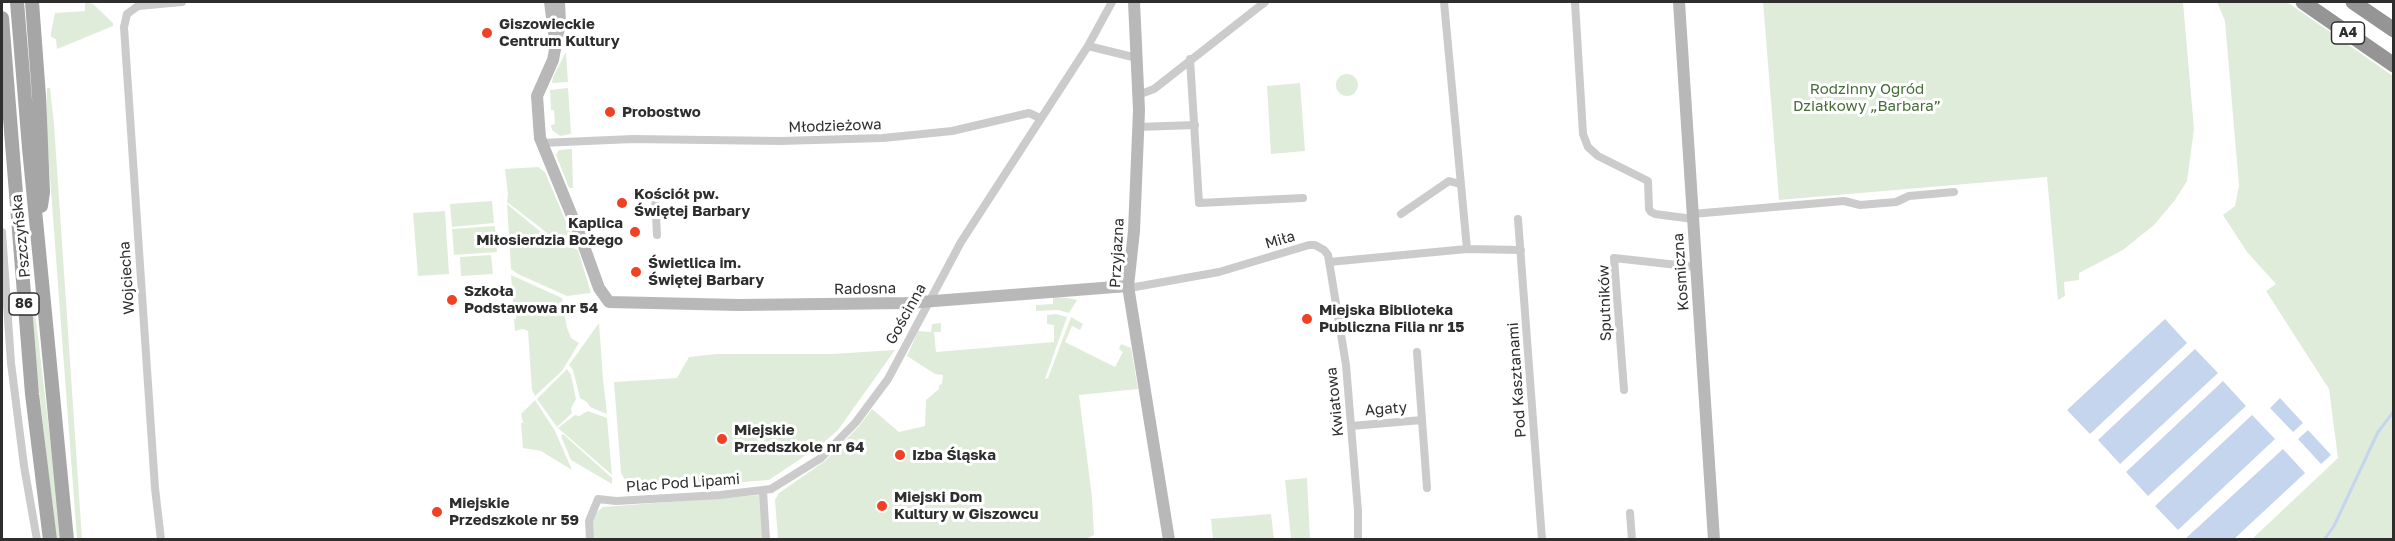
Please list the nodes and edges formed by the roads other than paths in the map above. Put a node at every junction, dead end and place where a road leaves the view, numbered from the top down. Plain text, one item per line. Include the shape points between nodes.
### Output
1 (18, 2) edge
2 (32, 2) edge
3 (182, 2) edge
4 (550, 2) edge
5 (559, 2) edge
6 (1112, 2) edge
7 (1134, 2) edge
8 (1265, 2) edge
9 (1444, 2) edge
10 (1575, 2) edge
11 (1679, 2) edge
12 (2303, 2) edge
13 (2353, 2) edge
14 (2, 18) edge
15 (2394, 30) edge
16 (556, 45) junction
17 (1088, 46) junction
18 (1137, 58) junction
19 (1190, 59) junction
20 (2394, 64) edge
21 (1138, 95) junction
22 (2, 99) edge
23 (9, 117) junction
24 (1040, 118) junction
25 (1195, 125) junction
26 (1138, 127) junction
27 (541, 143) junction
28 (1460, 184) junction
29 (1954, 192) dead end
30 (655, 196) dead end
31 (1303, 198) dead end
32 (1401, 214) dead end
33 (1692, 216) junction
34 (1518, 219) dead end
35 (38, 229) junction
36 (2, 232) edge
37 (657, 235) dead end
38 (1467, 249) junction
39 (1521, 250) junction
40 (1329, 262) junction
41 (1696, 267) junction
42 (1128, 286) junction
43 (928, 302) junction
44 (1418, 352) dead end
45 (1624, 390) dead end
46 (1422, 420) junction
47 (1351, 426) junction
48 (1427, 488) dead end
49 (763, 491) junction
50 (1630, 513) dead end
51 (37, 540) edge
52 (50, 540) edge
53 (67, 540) edge
54 (161, 540) edge
55 (590, 540) edge
56 (766, 540) edge
57 (1169, 540) edge
58 (1358, 540) edge
59 (1542, 540) edge
60 (1632, 540) edge
61 (1714, 540) edge

1 - 35 main road, Pszczyńska / 86
2 - 35 main road via 43,192
3 - 54 street, Wojciecha via 142,4 127,14 124,30
4 - 16 street
5 - 16 street
6 - 17 street
7 - 18 street, Przyjazna
8 - 19 street
9 - 28 street
10 - 33 street via 1583,134 1588,147 1648,181 1651,212 1682,219
11 - 33 street, Kosmiczna
12 - 20 highway, A4
13 - 15 highway, A4
14 - 23 main road, Pszczyńska / 86
16 - 27 street via 537,96
17 - 18 street
17 - 24 street
18 - 21 street, Przyjazna
19 - 21 street via 1154,89
19 - 25 street
21 - 26 street, Przyjazna
22 - 23 main road
23 - 52 main road, Pszczyńska / 86 via 32,394
24 - 27 street, Młodzieżowa via 1029,113 952,131 883,138 633,138
24 - 43 street, Gościnna via 961,242
25 - 26 street
25 - 31 street via 1199,203
26 - 42 street, Przyjazna
27 - 43 street, Radosna via 604,297 616,303
28 - 32 street via 1449,181
28 - 38 street
29 - 33 street via 1909,196 1896,202 1860,205 1844,201
30 - 37 street
33 - 41 street, Kosmiczna
34 - 39 street, Pod Kasztanami
35 - 53 main road, Pszczyńska / 86
36 - 51 street via 11,363
38 - 39 street
38 - 40 street
39 - 59 street, Pod Kasztanami
40 - 42 street, Miła via 1324,250 1309,245 1219,272
40 - 47 street, Kwiatowa via 1346,365
41 - 45 street, Sputników via 1614,258
41 - 61 street, Kosmiczna
42 - 43 street, Radosna
42 - 57 street, Przyjazna
43 - 49 street, Gościnna via 888,379 856,422 821,458
44 - 46 street, Agaty
46 - 47 street, Agaty
46 - 48 street, Agaty
47 - 58 street, Kwiatowa
49 - 55 street, Plac Pod Lipami via 598,500 589,521
49 - 56 street
50 - 60 street

